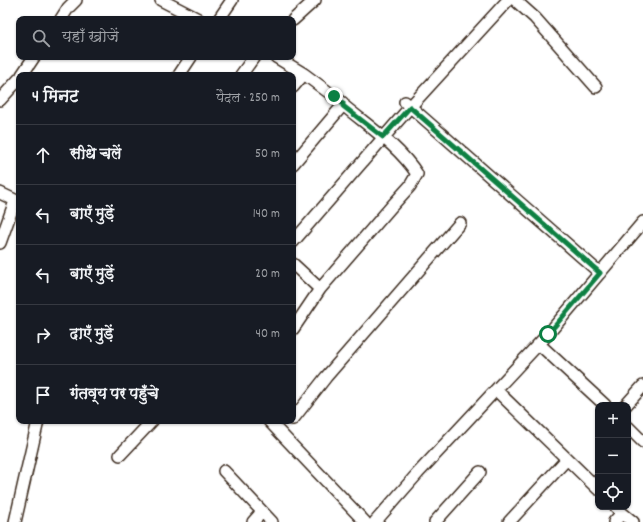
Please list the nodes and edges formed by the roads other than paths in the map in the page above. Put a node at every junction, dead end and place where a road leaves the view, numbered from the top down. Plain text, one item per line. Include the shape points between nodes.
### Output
1 (76, 0) edge
2 (161, 0) edge
3 (232, 0) edge
4 (315, 0) edge
5 (508, 0) edge
6 (515, 0) edge
7 (63, 16) edge
8 (192, 16) edge
9 (221, 16) edge
10 (296, 17) edge
11 (32, 60) edge
12 (190, 60) edge
13 (252, 60) edge
14 (281, 60) edge
15 (24, 72) edge
16 (180, 72) edge
17 (243, 72) edge
18 (304, 74) junction
19 (16, 82) edge
20 (296, 83) edge
21 (596, 87) dead end
22 (0, 100) edge
23 (407, 105) junction
24 (343, 106) junction
25 (383, 137) junction
26 (296, 161) edge
27 (0, 193) edge
28 (16, 201) edge
29 (16, 204) edge
30 (643, 222) edge
31 (460, 223) dead end
32 (296, 238) edge
33 (0, 243) edge
34 (296, 267) edge
35 (600, 273) junction
36 (320, 289) junction
37 (296, 325) edge
38 (539, 344) junction
39 (643, 386) edge
40 (496, 390) junction
41 (602, 402) edge
42 (629, 402) edge
43 (296, 415) edge
44 (37, 424) edge
45 (149, 424) edge
46 (272, 424) edge
47 (289, 424) edge
48 (631, 430) edge
49 (281, 434) junction
50 (643, 442) edge
51 (120, 455) dead end
52 (567, 459) junction
53 (224, 471) dead end
54 (480, 472) dead end
55 (595, 486) edge
56 (619, 510) edge
57 (262, 512) junction
58 (15, 522) edge
59 (253, 522) edge
60 (272, 522) edge
61 (364, 522) edge
62 (375, 522) edge
63 (435, 522) edge
64 (509, 522) edge
65 (614, 522) edge
66 (633, 522) edge

1 - 7 street
2 - 8 street
3 - 9 street
4 - 10 street
5 - 23 street
6 - 21 street via 535,18
11 - 15 street
12 - 16 street
13 - 17 street
14 - 18 street
18 - 20 street
18 - 24 street via 343,103
19 - 22 street
23 - 25 street
23 - 35 street
24 - 25 street
24 - 26 street
25 - 32 street
25 - 36 street via 417,174 410,186
27 - 28 street
29 - 33 street
30 - 35 street
31 - 43 street
34 - 36 street
35 - 38 street
36 - 37 street
38 - 40 street
38 - 41 street
39 - 42 street
40 - 52 street
40 - 62 street
44 - 58 street
45 - 51 street
46 - 49 street
47 - 49 street
48 - 50 street
49 - 61 street
52 - 55 street
52 - 64 street
53 - 57 street
54 - 63 street
56 - 65 street
56 - 66 street
57 - 59 street
57 - 60 street

